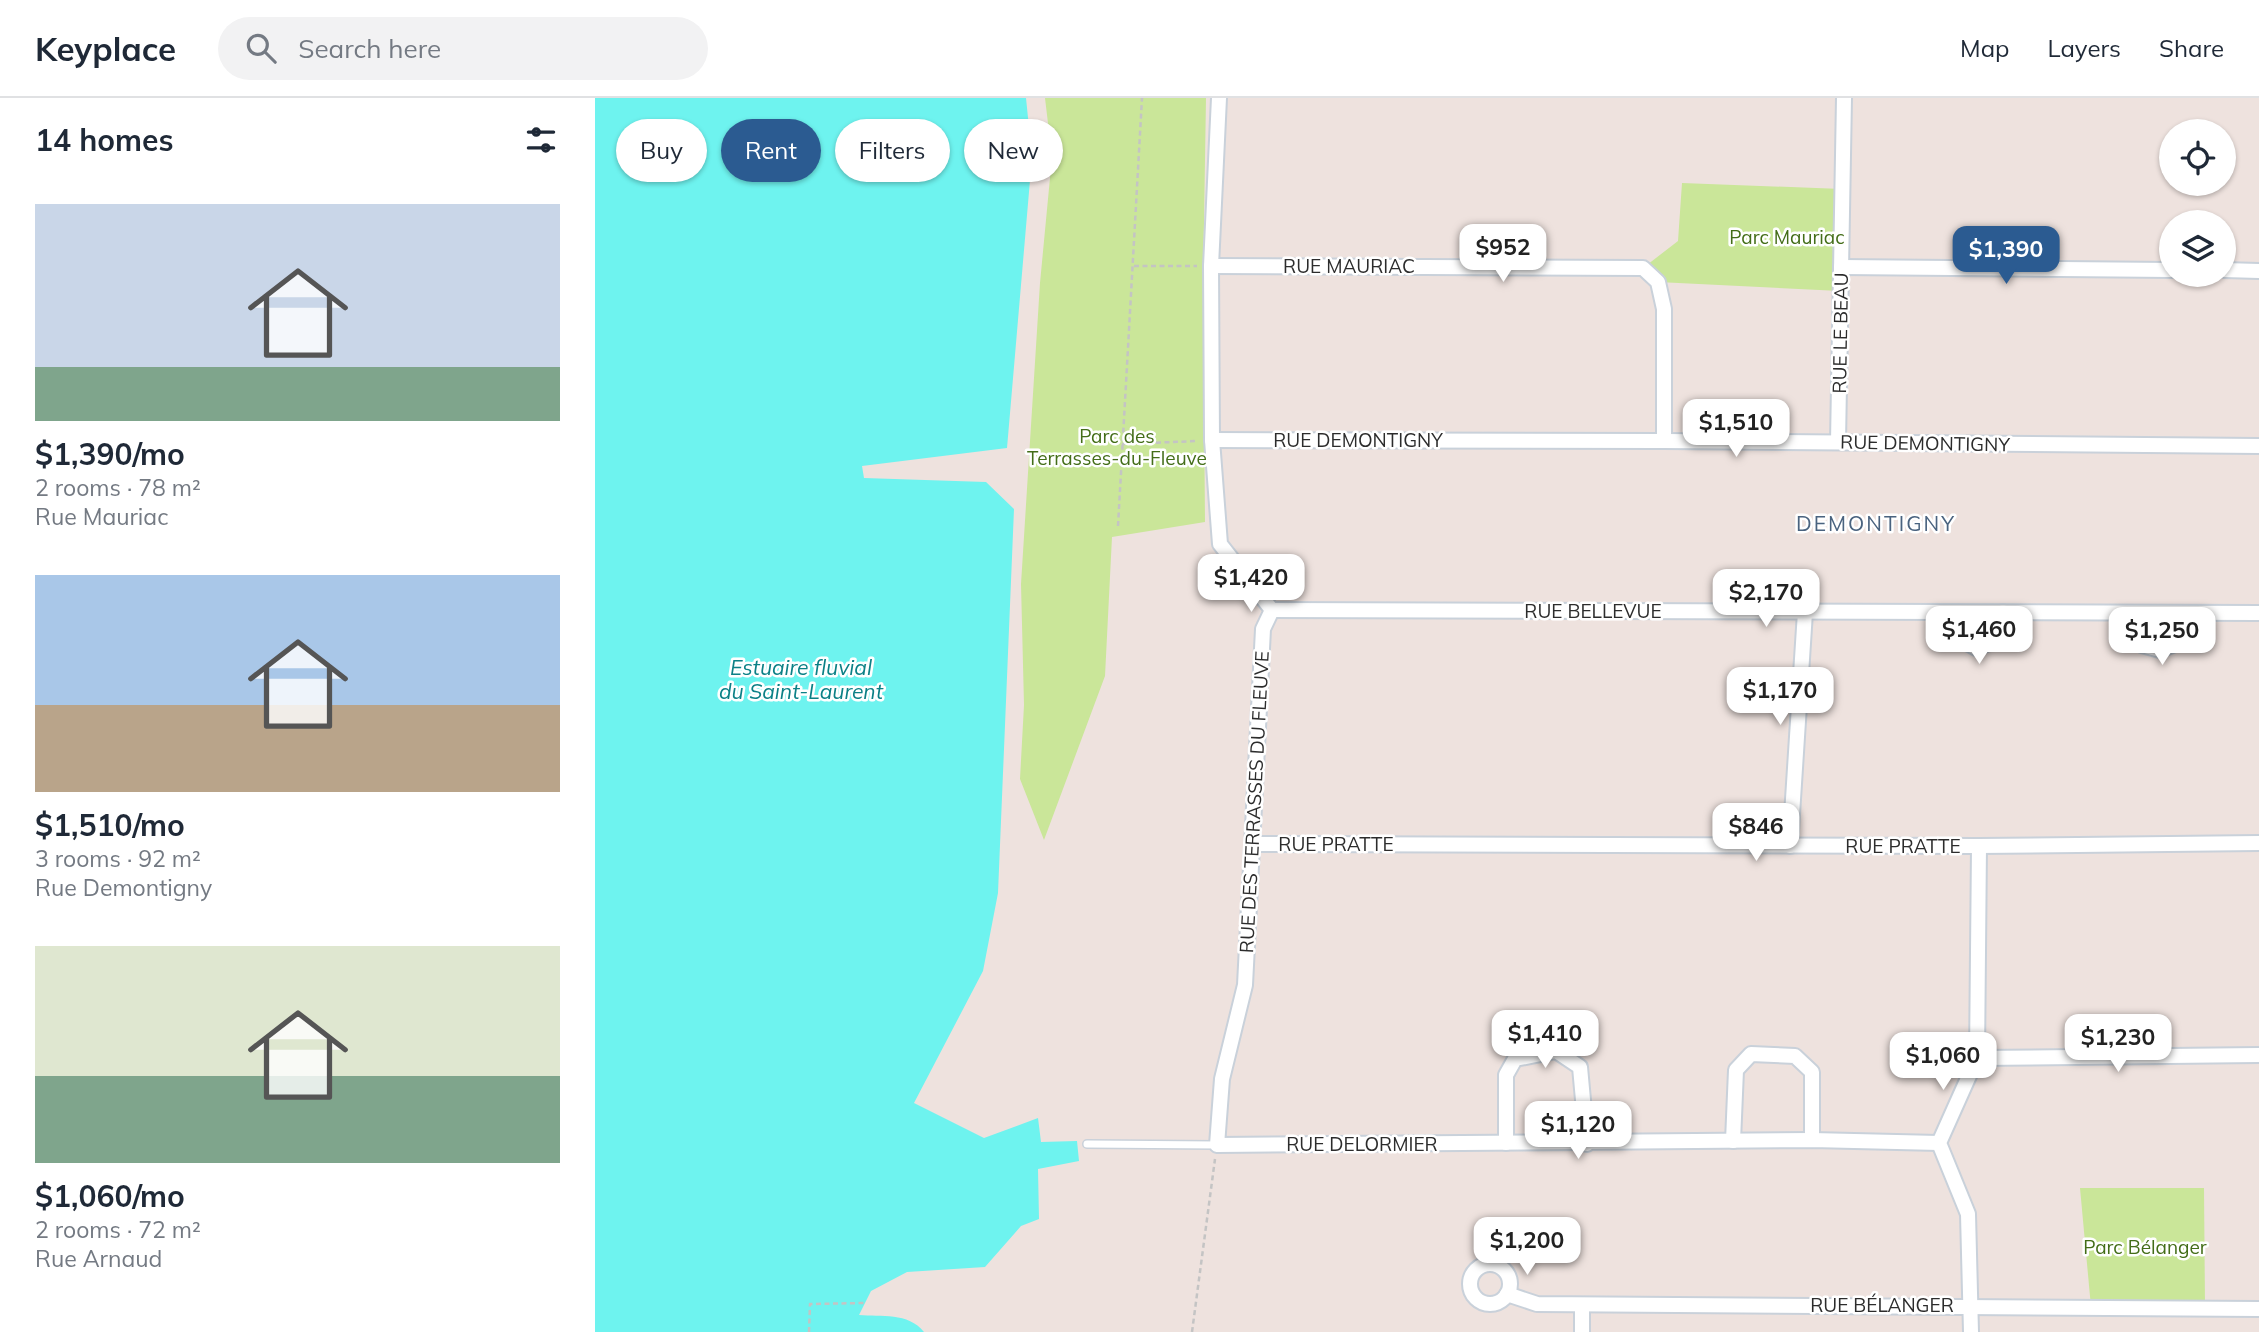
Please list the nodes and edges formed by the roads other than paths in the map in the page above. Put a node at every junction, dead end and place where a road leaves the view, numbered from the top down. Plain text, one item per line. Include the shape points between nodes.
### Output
1 (1219, 98) edge
2 (1844, 98) edge
3 (1211, 266) junction
4 (1841, 267) junction
5 (2159, 270) edge
6 (2236, 270) edge
7 (2259, 271) edge
8 (1212, 440) junction
9 (1664, 441) junction
10 (1838, 442) junction
11 (2259, 446) edge
12 (1272, 610) junction
13 (1805, 611) junction
14 (1956, 612) junction
15 (2003, 612) junction
16 (2129, 613) junction
17 (2193, 613) junction
18 (2259, 613) edge
19 (2259, 843) edge
20 (1252, 844) junction
21 (1790, 846) junction
22 (1979, 846) junction
23 (2259, 1055) edge
24 (1977, 1058) junction
25 (1812, 1140) junction
26 (1733, 1141) junction
27 (1087, 1143) dead end
28 (1506, 1143) junction
29 (1939, 1143) junction
30 (1587, 1144) junction
31 (1217, 1145) junction
32 (1507, 1294) dead end
33 (1582, 1305) junction
34 (1971, 1306) junction
35 (2259, 1308) edge
36 (1582, 1332) edge
37 (1971, 1332) edge

1 - 3 street
2 - 4 street, RUE LE BEAU
3 - 8 street
3 - 9 street, RUE MAURIAC via 1643,268 1658,282 1664,309
4 - 5 street
4 - 10 street, RUE LE BEAU
6 - 7 street
8 - 9 street, RUE DEMONTIGNY
8 - 12 street via 1220,544
9 - 10 street, RUE DEMONTIGNY
10 - 11 street, RUE DEMONTIGNY
12 - 13 street, RUE BELLEVUE
12 - 20 street, RUE DES TERRASSES DU FLEUVE via 1263,629
13 - 14 street, RUE BELLEVUE
13 - 21 street
14 - 15 street, RUE BELLEVUE
14 - 15 street via 1960,639 1976,648 1999,639
15 - 16 street, RUE BELLEVUE
16 - 17 street, RUE BELLEVUE
16 - 17 street via 2142,645 2160,650 2185,640
17 - 18 street, RUE BELLEVUE
19 - 22 street, RUE PRATTE
20 - 21 street, RUE PRATTE
20 - 31 street, RUE DES TERRASSES DU FLEUVE via 1245,985 1222,1079
21 - 22 street, RUE PRATTE
22 - 24 street
23 - 24 street
24 - 29 street
25 - 26 street, RUE DELORMIER
25 - 26 street via 1812,1072 1795,1056 1751,1054 1736,1070
25 - 29 street, RUE DELORMIER
26 - 30 street, RUE DELORMIER
27 - 31 lane
28 - 30 street, RUE DELORMIER
28 - 30 street via 1506,1075 1515,1059 1556,1051 1580,1067
28 - 31 street, RUE DELORMIER
29 - 34 street via 1968,1214
32 - 33 street, RUE BÉLANGER via 1537,1304
33 - 34 street, RUE BÉLANGER
33 - 36 street
34 - 35 street, RUE BÉLANGER
34 - 37 street

